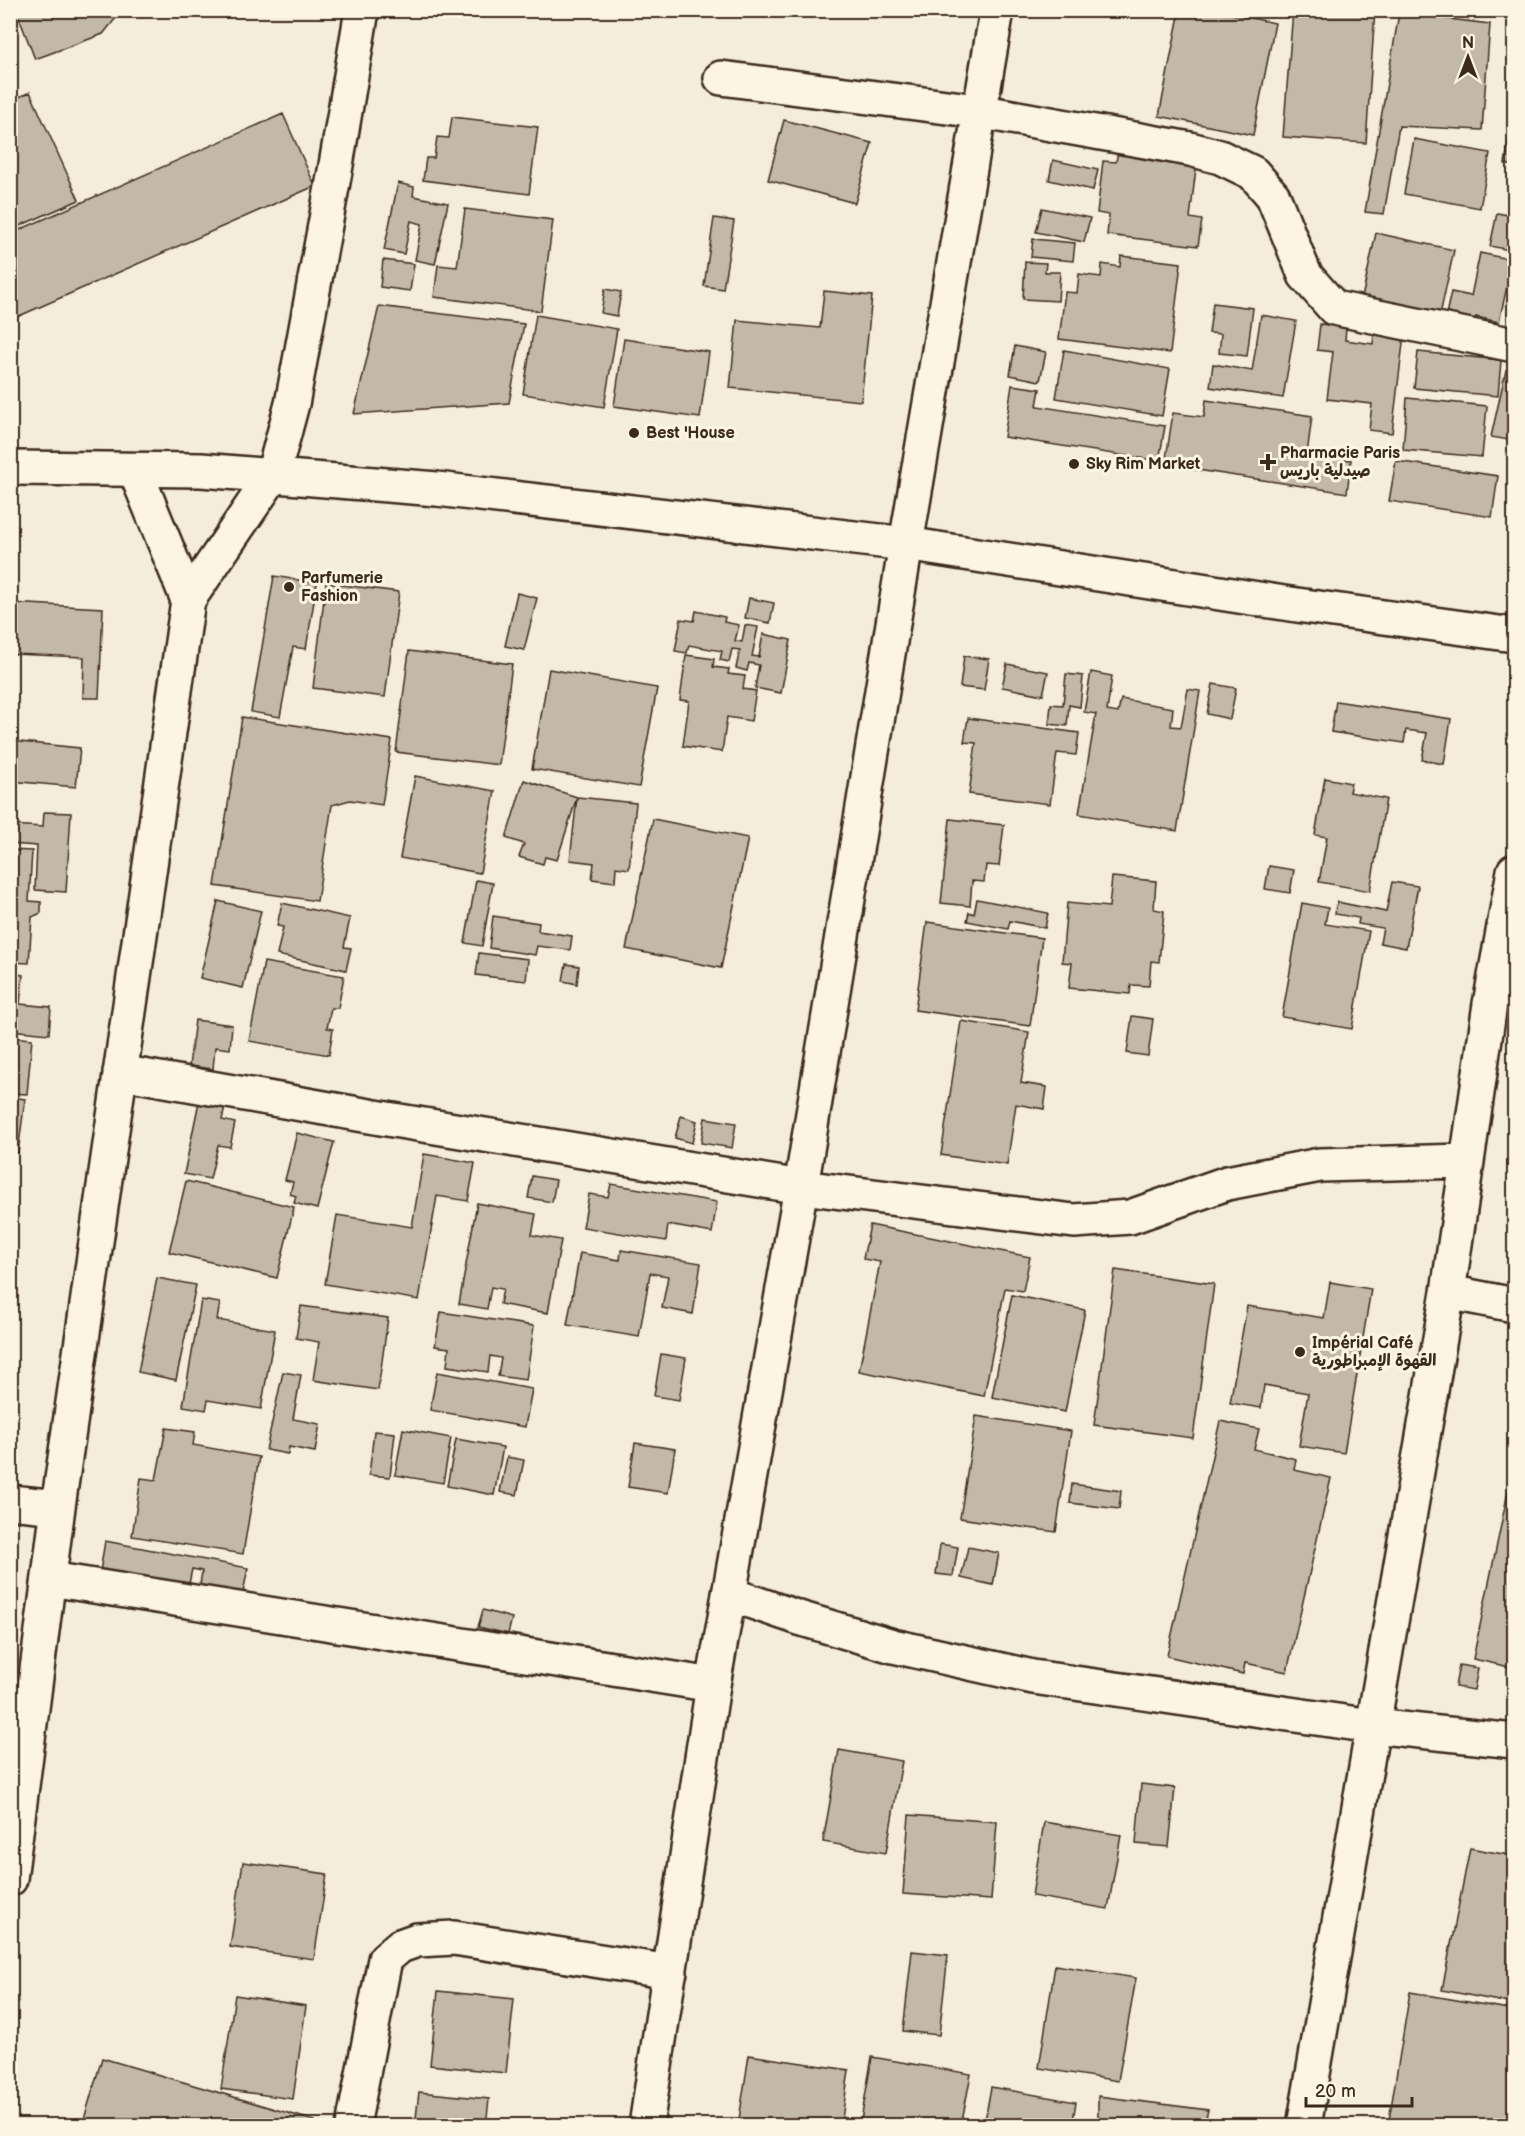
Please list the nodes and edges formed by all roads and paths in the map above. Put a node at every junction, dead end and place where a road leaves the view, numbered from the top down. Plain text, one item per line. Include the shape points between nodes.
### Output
1 (362, 10) edge
2 (997, 10) edge
3 (721, 78) dead end
4 (978, 111) junction
5 (1515, 345) edge
6 (10, 468) edge
7 (135, 470) junction
8 (273, 475) junction
9 (906, 544) junction
10 (188, 600) junction
11 (1515, 635) edge
12 (1515, 871) edge
13 (120, 1072) junction
14 (1466, 1161) junction
15 (801, 1187) junction
16 (1448, 1292) junction
17 (1515, 1305) edge
18 (10, 1502) edge
19 (58, 1507) junction
20 (50, 1579) junction
21 (729, 1594) junction
22 (713, 1685) junction
23 (1372, 1726) junction
24 (1515, 1741) edge
25 (10, 1879) edge
26 (670, 1972) junction
27 (353, 2126) edge
28 (646, 2126) edge
29 (1304, 2126) edge

1 - 8 street via 292,404
2 - 4 street
3 - 4 street
4 - 5 street via 1220,157 1253,172 1273,196 1305,274 1335,308
4 - 9 street
6 - 7 street
7 - 8 street
7 - 10 street
8 - 9 street via 436,489
8 - 10 street
9 - 11 street
9 - 15 street
10 - 13 street
12 - 14 street
13 - 15 street
13 - 19 street
14 - 15 street via 1320,1165 1227,1183 1130,1216 1074,1221
14 - 16 street
15 - 21 street
16 - 17 street
16 - 23 street
18 - 19 street
19 - 20 street
20 - 22 street
20 - 25 street
21 - 22 street
21 - 23 street via 893,1646 1033,1677
22 - 26 street
23 - 24 street
23 - 29 street
26 - 27 street via 454,1938 417,1940 400,1946 386,1959
26 - 28 street

